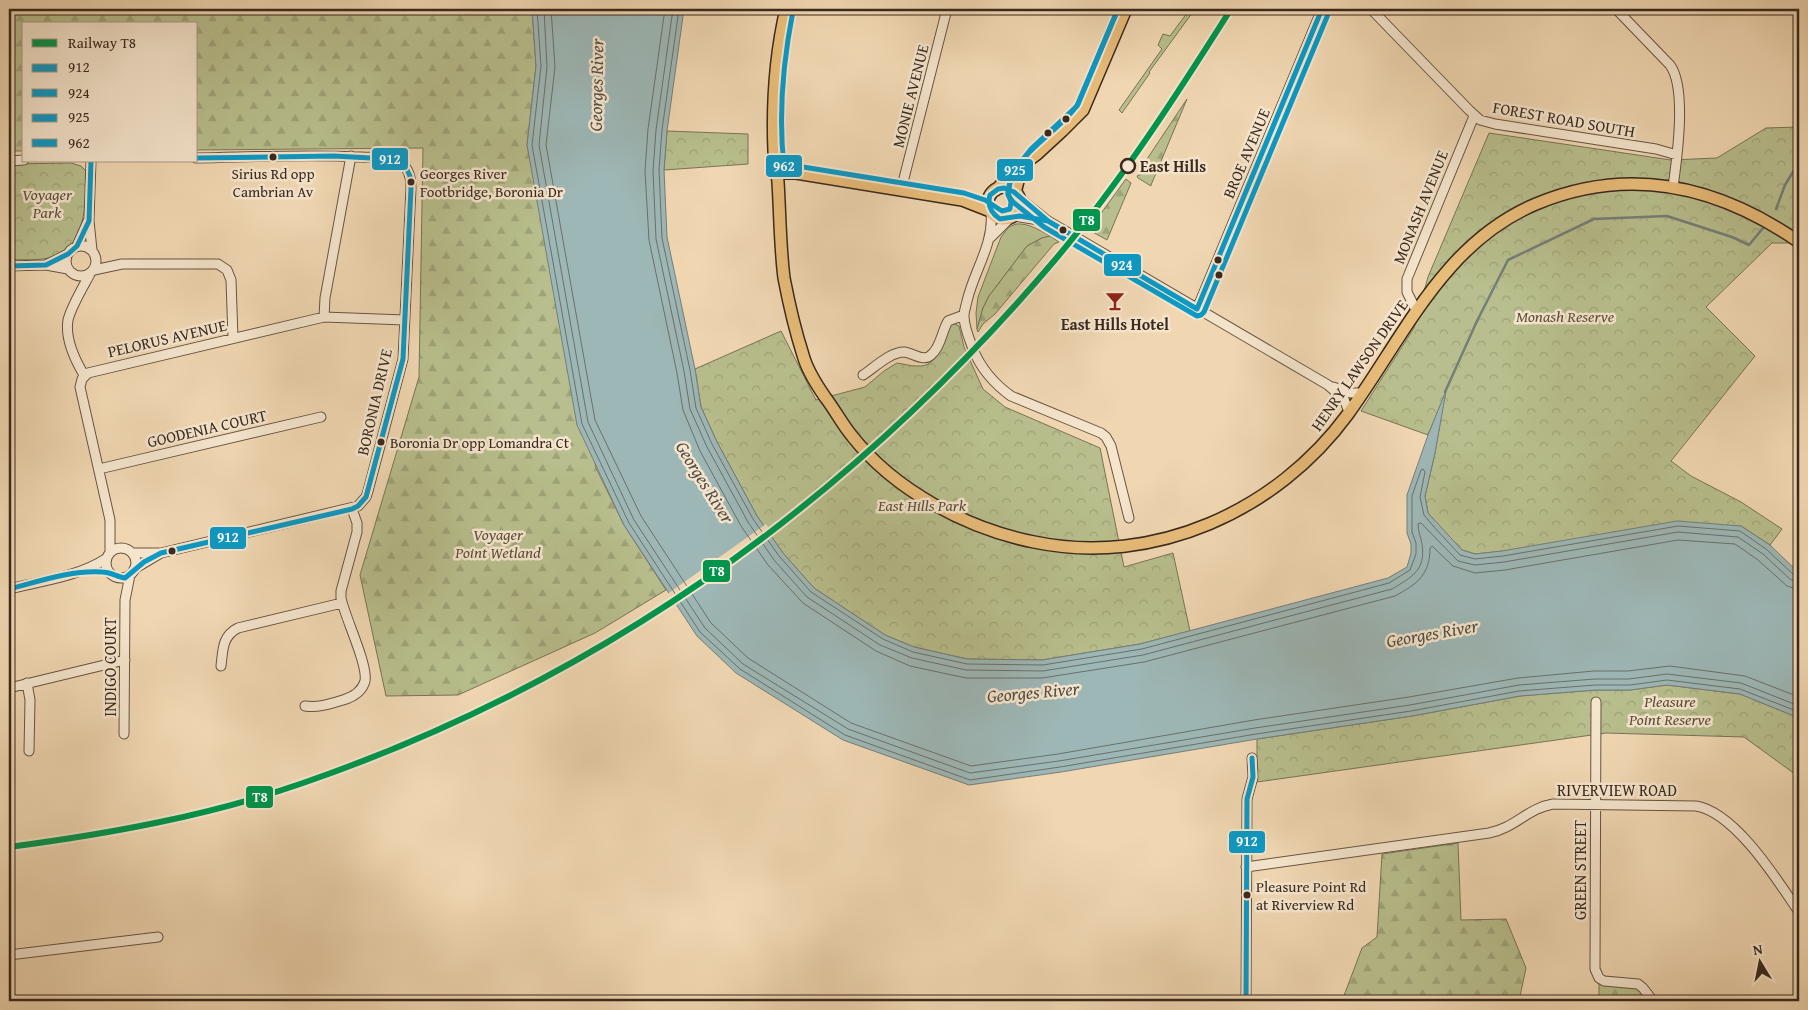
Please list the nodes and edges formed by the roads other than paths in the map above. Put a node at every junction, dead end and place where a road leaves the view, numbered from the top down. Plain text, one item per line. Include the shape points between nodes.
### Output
1 (786, 9) edge
2 (947, 9) edge
3 (1126, 9) edge
4 (1322, 9) edge
5 (1371, 9) edge
6 (1616, 9) edge
7 (1474, 116) junction
8 (1037, 154) junction
9 (1677, 155) junction
10 (351, 156) junction
11 (198, 158) edge
12 (22, 160) edge
13 (9, 161) edge
14 (91, 162) edge
15 (777, 173) junction
16 (1673, 187) junction
17 (900, 190) junction
18 (994, 191) junction
19 (1017, 195) junction
20 (962, 200) junction
21 (990, 212) junction
22 (1012, 217) junction
23 (88, 221) junction
24 (1048, 221) junction
25 (990, 237) junction
26 (1799, 242) edge
27 (77, 246) junction
28 (94, 253) junction
29 (68, 254) junction
30 (122, 264) junction
31 (46, 265) junction
32 (9, 266) edge
33 (72, 272) junction
34 (92, 272) junction
35 (78, 296) junction
36 (1197, 309) junction
37 (1416, 310) junction
38 (964, 315) junction
39 (324, 317) junction
40 (405, 320) junction
41 (233, 338) junction
42 (84, 375) junction
43 (863, 375) dead end
44 (1328, 385) junction
45 (1362, 393) junction
46 (1349, 412) junction
47 (321, 417) dead end
48 (99, 469) junction
49 (352, 509) junction
50 (1129, 518) dead end
51 (110, 520) junction
52 (128, 550) junction
53 (162, 553) junction
54 (108, 555) junction
55 (78, 572) junction
56 (132, 572) junction
57 (113, 575) junction
58 (9, 589) edge
59 (125, 600) junction
60 (342, 603) junction
61 (125, 660) junction
62 (221, 666) dead end
63 (27, 684) junction
64 (9, 688) edge
65 (1596, 702) dead end
66 (305, 706) dead end
67 (124, 734) dead end
68 (30, 751) dead end
69 (1252, 758) dead end
70 (1596, 805) junction
71 (1246, 867) junction
72 (1799, 912) edge
73 (158, 937) dead end
74 (9, 955) edge
75 (1246, 1001) edge
76 (1653, 1001) edge

1 - 15 main road, HENRY LAWSON DRIVE via 776,58 774,90
2 - 17 street, MONIE AVENUE
3 - 8 main road via 1083,110
4 - 36 street, BROE AVENUE
5 - 7 street, FOREST ROAD SOUTH
6 - 9 street via 1674,70 1678,97
7 - 9 street, FOREST ROAD SOUTH via 1495,124
7 - 37 street, MONASH AVENUE via 1407,279 1407,292
8 - 18 main road
8 - 19 main road via 1019,177
9 - 16 street
10 - 11 street
10 - 39 street
10 - 40 street, BORONIA DRIVE via 389,158 401,163 408,171 411,181
12 - 13 street
14 - 23 street
15 - 17 main road via 796,173
15 - 46 main road, HENRY LAWSON DRIVE via 784,277 803,357 813,378 861,447 898,480 970,523 1044,544 1082,548 1162,540 1230,515 1263,496 1319,449
16 - 26 main road, HENRY LAWSON DRIVE via 1739,206
16 - 37 main road, HENRY LAWSON DRIVE via 1640,184 1597,187 1562,195 1528,208 1470,247
17 - 20 main road
18 - 19 main road via 1006,188
18 - 20 main road
18 - 21 main road via 988,202
19 - 22 main road via 1020,205
19 - 24 street
20 - 21 main road
21 - 22 main road via 1000,219
21 - 25 street
22 - 24 street
22 - 25 street
23 - 27 street
23 - 28 street
24 - 36 street
25 - 38 street via 968,295
27 - 28 street via 84,246
27 - 29 street
28 - 30 street
28 - 34 street via 97,264
29 - 31 street
29 - 33 street via 66,262
30 - 34 street
30 - 41 street via 213,262 223,266 231,280
31 - 32 street
31 - 33 street
33 - 34 street via 82,277
33 - 35 street
34 - 35 street
35 - 42 street via 68,327 76,362
36 - 44 street
37 - 45 main road, HENRY LAWSON DRIVE
38 - 43 street via 948,321 932,354 923,358 905,352 897,354
38 - 50 street via 969,338 981,366 1001,389 1106,436
39 - 40 street, PELORUS AVENUE
39 - 41 street, PELORUS AVENUE
40 - 49 street, BORONIA DRIVE via 402,364 368,491 362,502
41 - 42 street, PELORUS AVENUE
42 - 48 street via 80,387
44 - 45 street via 1350,393
44 - 46 street via 1344,399
45 - 46 main road, HENRY LAWSON DRIVE
47 - 48 street, GOODENIA COURT
48 - 51 street
49 - 53 street
49 - 60 street via 358,528 341,591
51 - 52 street via 116,536
51 - 54 street
52 - 53 street
52 - 54 street via 116,549
52 - 56 street via 136,562
53 - 56 street
54 - 55 street via 98,564
54 - 57 street via 106,567
55 - 57 street
55 - 58 street
56 - 57 street via 122,578
56 - 59 street, INDIGO COURT
57 - 59 street, INDIGO COURT
59 - 61 street, INDIGO COURT
60 - 62 street via 238,628 225,639
60 - 66 street via 364,668 364,683 358,693 347,699 324,706
61 - 63 street
61 - 67 street, INDIGO COURT
63 - 64 street
63 - 68 street
65 - 70 street, GREEN STREET
69 - 71 street via 1253,777 1247,799
70 - 71 street, RIVERVIEW ROAD via 1546,805 1512,825 1489,833
70 - 72 street, RIVERVIEW ROAD via 1687,805 1710,809 1758,854
70 - 76 street, GREEN STREET via 1596,974 1608,982 1638,984
71 - 75 street
73 - 74 street

